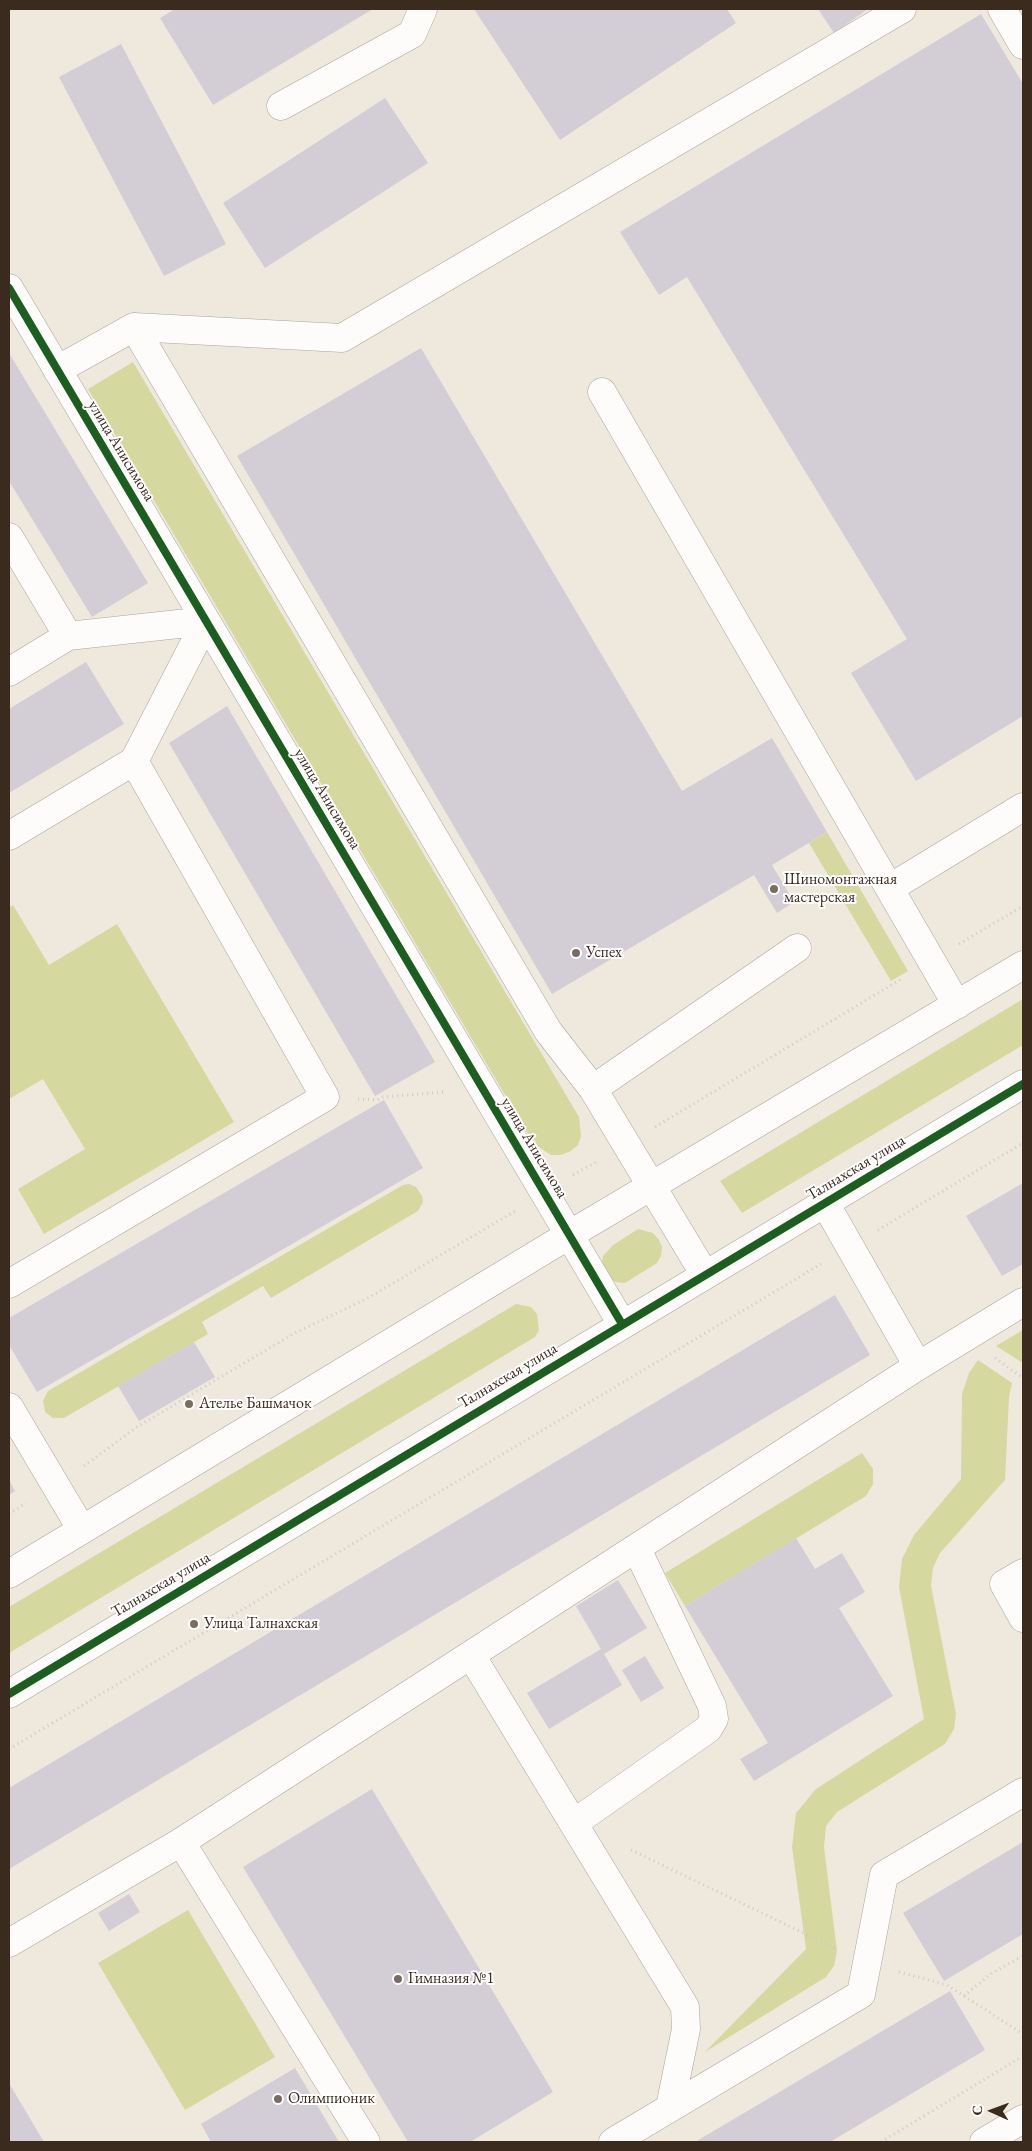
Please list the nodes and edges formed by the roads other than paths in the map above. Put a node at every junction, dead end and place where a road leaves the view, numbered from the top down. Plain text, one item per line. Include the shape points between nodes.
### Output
1 (423, 9) edge
2 (902, 9) edge
3 (1002, 9) edge
4 (1023, 45) edge
5 (281, 106) dead end
6 (9, 288) edge
7 (134, 327) junction
8 (57, 370) junction
9 (602, 392) dead end
10 (9, 537) edge
11 (206, 621) junction
12 (68, 636) junction
13 (9, 672) edge
14 (134, 761) junction
15 (1023, 807) edge
16 (9, 836) edge
17 (890, 888) junction
18 (797, 948) dead end
19 (1023, 965) edge
20 (957, 1005) junction
21 (1023, 1084) edge
22 (593, 1089) junction
23 (652, 1187) junction
24 (825, 1202) junction
25 (570, 1235) junction
26 (705, 1275) junction
27 (11, 1276) edge
28 (1023, 1302) edge
29 (622, 1324) junction
30 (918, 1366) junction
31 (9, 1407) edge
32 (82, 1530) junction
33 (637, 1549) junction
34 (1023, 1572) edge
35 (9, 1574) edge
36 (1023, 1618) edge
37 (471, 1654) junction
38 (9, 1694) edge
39 (1023, 1792) edge
40 (574, 1823) junction
41 (180, 1842) junction
42 (9, 1943) edge
43 (670, 2107) junction
44 (1023, 2118) edge
45 (366, 2142) edge
46 (613, 2142) edge
47 (984, 2142) edge

1 - 5 street via 412,34
2 - 7 street via 342,338
3 - 4 street
6 - 8 street, улица Анисимова
7 - 8 street
7 - 22 street via 548,1031
8 - 11 street, улица Анисимова
9 - 17 street
10 - 12 street
11 - 12 street
11 - 14 street
11 - 25 street, улица Анисимова
12 - 13 street
14 - 16 street
14 - 27 street via 325,1097
15 - 17 street
17 - 20 street
18 - 22 street
19 - 20 street
20 - 23 street
21 - 24 street, Талнахская улица
22 - 23 street
23 - 25 street
23 - 26 street
24 - 26 street, Талнахская улица
24 - 30 street
25 - 29 street, улица Анисимова
25 - 32 street
26 - 29 street, Талнахская улица
28 - 30 street
29 - 38 street, Талнахская улица
30 - 33 street
31 - 32 street
32 - 35 street
33 - 37 street
33 - 40 street via 712,1706 714,1719 708,1729
34 - 36 street via 1004,1584
37 - 40 street
37 - 41 street
39 - 43 street via 884,1875 860,1994
40 - 43 street via 685,2007 686,2029
41 - 42 street
41 - 45 street
43 - 46 street
44 - 47 street

